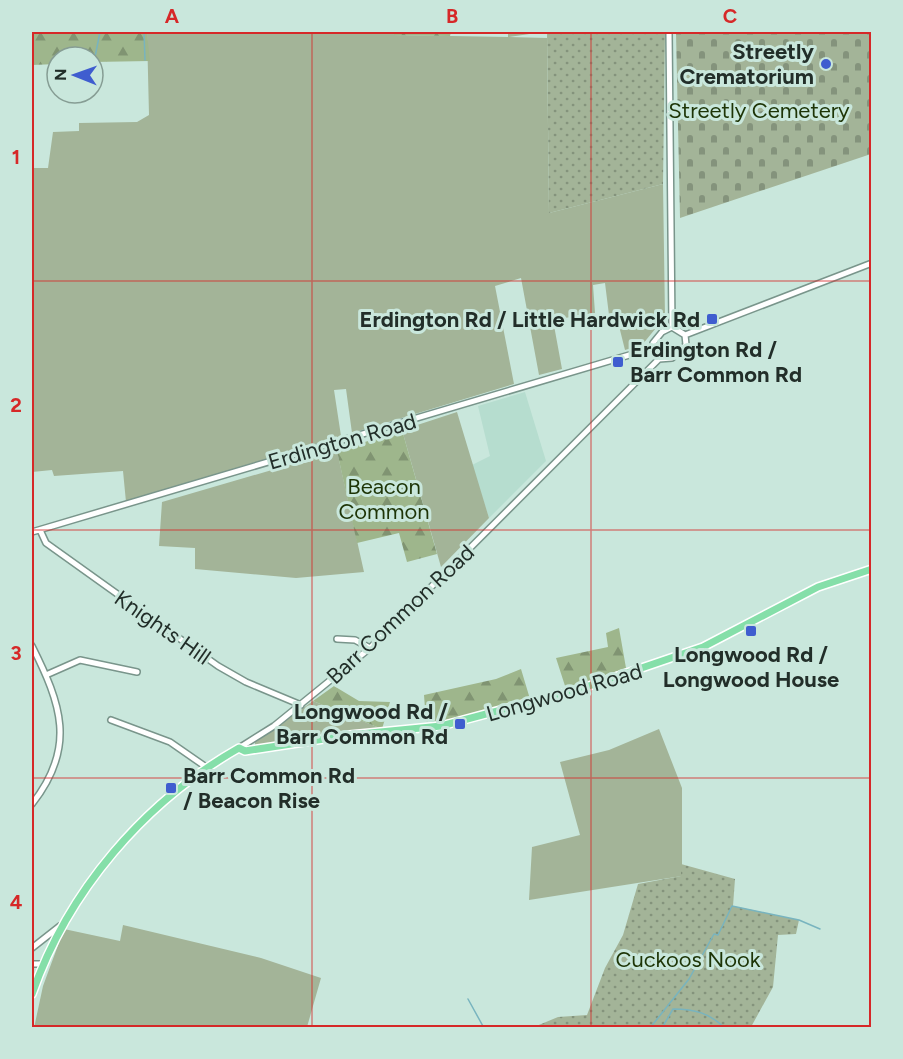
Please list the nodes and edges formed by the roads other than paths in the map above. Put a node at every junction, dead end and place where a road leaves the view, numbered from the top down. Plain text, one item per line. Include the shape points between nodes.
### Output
1 (669, 32) edge
2 (872, 263) edge
3 (672, 327) junction
4 (686, 335) junction
5 (653, 348) junction
6 (659, 359) junction
7 (40, 530) junction
8 (32, 532) edge
9 (872, 569) edge
10 (337, 639) dead end
11 (32, 646) edge
12 (370, 648) junction
13 (126, 668) junction
14 (137, 672) dead end
15 (46, 675) junction
16 (124, 676) dead end
17 (301, 705) junction
18 (111, 720) dead end
19 (240, 748) junction
20 (206, 767) junction
21 (32, 804) edge
22 (60, 926) junction
23 (32, 948) edge
24 (32, 964) edge
25 (42, 964) junction
26 (32, 994) edge

1 - 3 street
2 - 4 street
3 - 4 street
3 - 5 street via 656,337
4 - 6 street via 686,345 677,355
5 - 6 street
5 - 7 street, Erdington Road
6 - 12 street, Barr Common Road
7 - 8 street, Erdington Road
7 - 17 street, Knights Hill via 46,543 218,666
9 - 19 main road, Longwood Road via 818,587 703,647 643,670 516,708 421,729 245,751
10 - 12 street via 355,640
11 - 15 street
12 - 17 street, Barr Common Road
13 - 14 street
13 - 15 street via 80,660
13 - 16 street
15 - 21 street via 58,706 61,735 49,773
17 - 19 street, Barr Common Road
18 - 20 street via 170,742
19 - 20 main road, Barr Common Road
20 - 22 main road, Barr Common Road via 135,829
22 - 23 street
22 - 25 main road, Barr Common Road
24 - 25 street
25 - 26 main road, Barr Common Road

